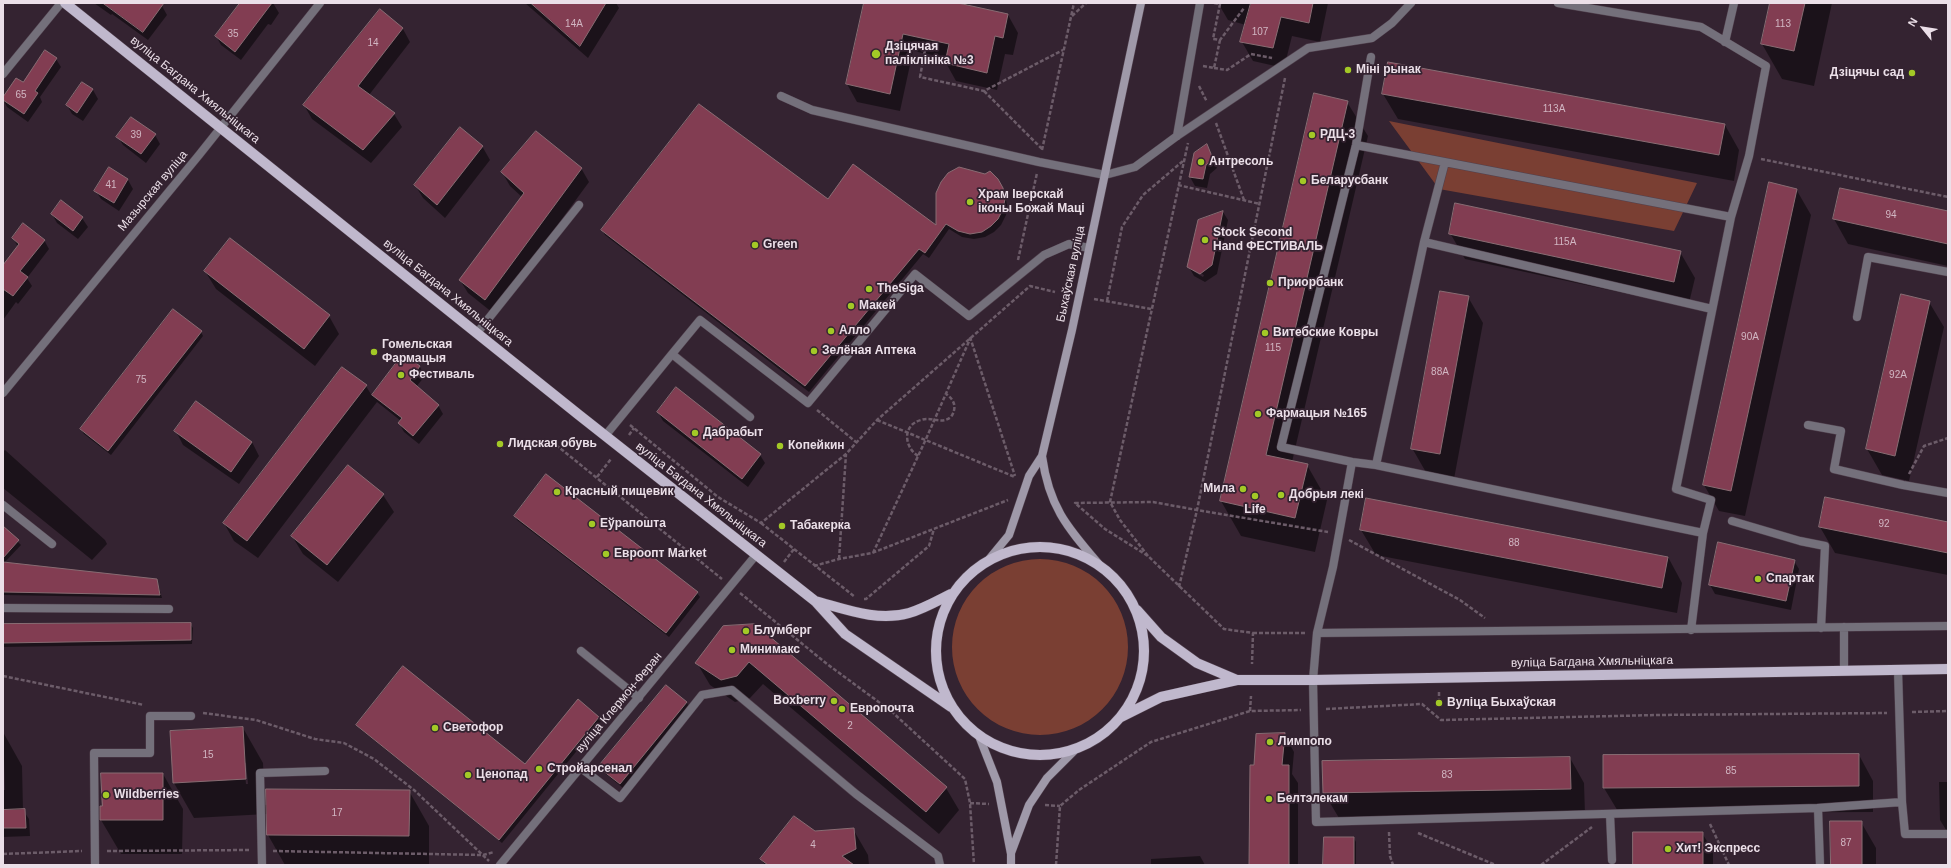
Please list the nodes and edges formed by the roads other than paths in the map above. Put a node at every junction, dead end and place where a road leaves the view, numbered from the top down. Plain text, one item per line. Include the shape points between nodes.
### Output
1 (61, 3) edge
2 (65, 3) edge
3 (320, 3) edge
4 (1141, 3) edge
5 (1200, 3) edge
6 (1411, 3) edge
7 (1558, 3) edge
8 (1734, 3) edge
9 (1584, 5) edge
10 (1725, 42) junction
11 (1371, 58) dead end
12 (3, 74) edge
13 (780, 96) dead end
14 (221, 128) junction
15 (1177, 136) junction
16 (1356, 145) junction
17 (1445, 162) junction
18 (1105, 175) junction
19 (578, 205) dead end
20 (1731, 217) junction
21 (1424, 242) junction
22 (1089, 248) junction
23 (1948, 272) edge
24 (1712, 309) junction
25 (1857, 317) dead end
26 (477, 333) junction
27 (672, 354) junction
28 (3, 393) edge
29 (750, 417) dead end
30 (1808, 425) dead end
31 (605, 436) junction
32 (1042, 456) junction
33 (1352, 462) junction
34 (1376, 465) junction
35 (1948, 493) edge
36 (3, 505) edge
37 (1732, 521) dead end
38 (1703, 533) junction
39 (52, 544) dead end
40 (756, 555) junction
41 (990, 558) junction
42 (1098, 563) junction
43 (951, 594) junction
44 (815, 601) junction
45 (3, 608) edge
46 (169, 609) dead end
47 (1136, 609) junction
48 (1948, 626) edge
49 (1821, 628) junction
50 (1844, 628) junction
51 (1691, 630) junction
52 (1317, 633) junction
53 (581, 651) dead end
54 (1948, 669) edge
55 (1898, 670) junction
56 (1844, 671) junction
57 (1237, 680) junction
58 (1313, 680) junction
59 (638, 698) junction
60 (951, 707) junction
61 (194, 714) road end
62 (1121, 717) junction
63 (979, 736) junction
64 (1076, 750) junction
65 (581, 768) junction
66 (325, 771) dead end
67 (1902, 802) junction
68 (1818, 808) junction
69 (1610, 814) junction
70 (1948, 834) edge
71 (1011, 854) junction
72 (1612, 860) dead end
73 (95, 865) edge
74 (262, 865) edge
75 (500, 865) edge
76 (940, 865) edge
77 (1011, 865) edge
78 (1820, 865) edge

1 - 12 street
2 - 14 main road, вуліца Багдана Хмяльніцкага
3 - 14 street, Мазырская вуліца
4 - 18 main road, Быхаўская вуліца
5 - 15 street
6 - 15 street via 1392,23 1372,38 1308,48
7 - 9 street
8 - 10 street
9 - 10 street via 1701,27
10 - 20 street via 1766,66 1749,156
11 - 16 street
13 - 18 street via 812,110
14 - 26 main road, вуліца Багдана Хмяльніцкага
14 - 28 street, Мазырская вуліца
15 - 18 street via 1135,167
16 - 17 street
16 - 33 street via 1281,447
17 - 20 street
17 - 21 street
18 - 22 main road, Быхаўская вуліца
19 - 26 street
20 - 24 street
21 - 24 street
21 - 34 street
22 - 27 street via 1069,244 1044,255 969,316 915,274 808,403 700,320
22 - 32 main road, Быхаўская вуліца
23 - 25 street via 1868,257
24 - 38 street via 1676,488 1711,500
26 - 31 main road, вуліца Багдана Хмяльніцкага
27 - 29 street
27 - 31 street
30 - 35 street via 1841,431 1834,469
31 - 40 main road, вуліца Багдана Хмяльніцкага
32 - 41 main road, Быхаўская вуліца via 1029,476 1009,535
32 - 42 main road, Быхаўская вуліца via 1046,482 1064,521
33 - 34 street
33 - 52 street
34 - 38 street
36 - 39 street
37 - 49 street via 1825,546
38 - 51 street
40 - 44 main road, вуліца Багдана Хмяльніцкага
40 - 59 street, вуліца Клермон-Феран
41 - 42 main road via 1026,546 1064,548
41 - 43 main road via 968,574
42 - 47 main road via 1121,583
43 - 44 main road, вуліца Багдана Хмяльніцкага via 908,613 882,617 856,613
43 - 60 main road via 937,631 937,671
44 - 60 main road, вуліца Багдана Хмяльніцкага via 845,634
45 - 46 street
47 - 57 main road, вуліца Багдана Хмяльніцкага via 1161,637 1197,663
47 - 62 main road via 1145,646 1140,684
48 - 50 street
49 - 50 street
49 - 51 street
50 - 56 street
51 - 52 street
52 - 58 street
53 - 59 street
54 - 55 main road, вуліца Багдана Хмяльніцкага
55 - 56 main road, вуліца Багдана Хмяльніцкага
55 - 67 street
56 - 58 main road, вуліца Багдана Хмяльніцкага
57 - 58 main road, вуліца Багдана Хмяльніцкага
57 - 62 main road, вуліца Багдана Хмяльніцкага via 1161,697
58 - 69 street via 1316,822
59 - 65 street, вуліца Клермон-Феран
60 - 63 main road
61 - 73 street via 150,716 150,753 94,753
62 - 64 main road via 1101,736
63 - 64 main road via 1009,752 1043,756
63 - 71 main road via 997,782
64 - 71 main road via 1047,778 1029,805
65 - 75 street, вуліца Клермон-Феран
65 - 76 street via 620,798 702,695 732,690 856,794 938,856
66 - 74 street via 260,773
67 - 68 street
67 - 70 street via 1905,834
68 - 69 street
68 - 78 street
69 - 72 street
71 - 77 main road

